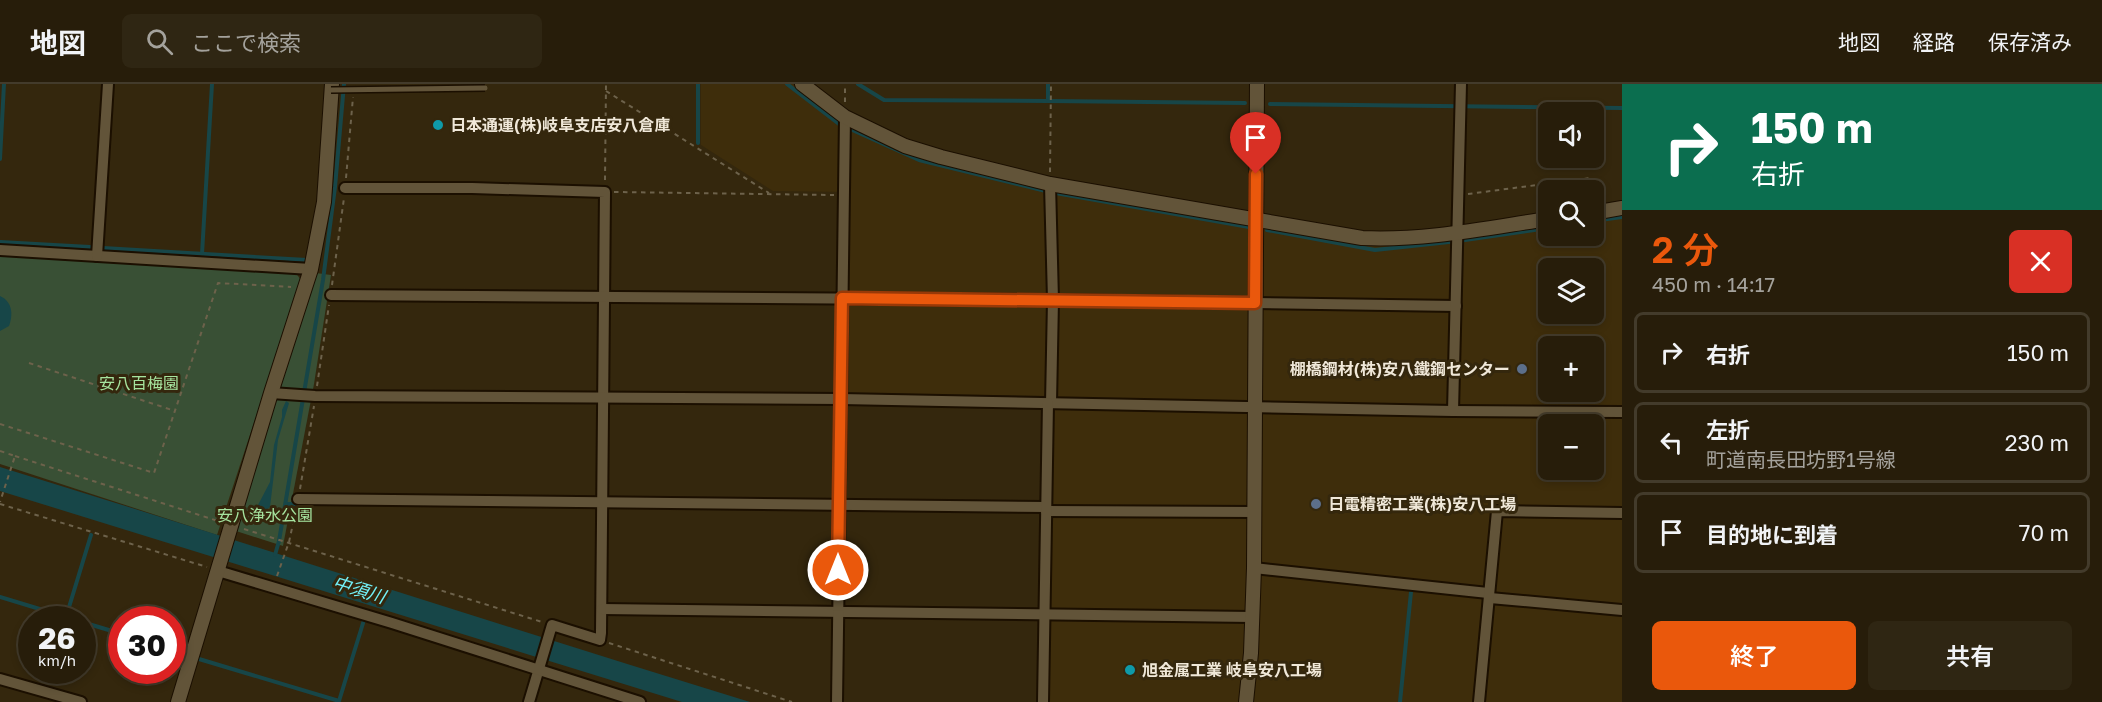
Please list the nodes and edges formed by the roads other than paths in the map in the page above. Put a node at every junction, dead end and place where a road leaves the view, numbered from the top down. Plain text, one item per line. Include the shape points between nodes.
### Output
1 (108, 84) edge
2 (802, 84) edge
3 (1257, 84) edge
4 (1461, 84) edge
5 (332, 87) edge
6 (485, 88) dead end
7 (845, 117) junction
8 (1050, 184) junction
9 (345, 188) road end
10 (1622, 208) edge
11 (1604, 211) edge
12 (1256, 220) junction
13 (1538, 221) edge
14 (1459, 233) junction
15 (0, 250) edge
16 (97, 256) junction
17 (311, 269) junction
18 (331, 295) road end
19 (604, 297) junction
20 (842, 298) junction
21 (1053, 300) junction
22 (1255, 303) junction
23 (1456, 306) junction
24 (271, 393) junction
25 (603, 398) junction
26 (841, 399) junction
27 (1049, 403) junction
28 (1255, 408) junction
29 (1453, 411) junction
30 (1622, 412) edge
31 (298, 499) road end
32 (602, 501) junction
33 (839, 505) junction
34 (1046, 509) junction
35 (1254, 512) junction
36 (1622, 513) edge
37 (1254, 568) junction
38 (218, 569) junction
39 (1489, 595) junction
40 (602, 609) junction
41 (838, 610) junction
42 (1622, 610) edge
43 (1045, 613) junction
44 (1252, 616) junction
45 (540, 666) junction
46 (0, 679) edge
47 (81, 702) edge
48 (178, 702) edge
49 (529, 702) edge
50 (640, 702) edge
51 (837, 702) edge
52 (1043, 702) edge
53 (1246, 702) edge
54 (1479, 702) edge

1 - 16 street
2 - 7 street
3 - 12 street
4 - 14 street
5 - 6 lane, bridge
5 - 17 street via 324,202
7 - 8 street via 905,147
7 - 20 street
8 - 12 street
8 - 21 street
9 - 19 street via 605,192
10 - 11 street
12 - 14 street via 1362,238
12 - 22 street
13 - 14 street
14 - 23 street
15 - 16 street
16 - 17 street
17 - 24 street
18 - 19 street
19 - 20 street
19 - 25 street
20 - 21 street
20 - 26 street
21 - 22 street
21 - 27 street
22 - 23 street
22 - 28 street
23 - 29 street
24 - 25 street
24 - 38 street
25 - 26 street
25 - 32 street
26 - 27 street
26 - 33 street
27 - 28 street
27 - 34 street
28 - 29 street
28 - 35 street
29 - 30 street
31 - 32 street
32 - 33 street
32 - 40 street
33 - 34 street
33 - 41 street
34 - 35 street
34 - 43 street
35 - 37 street
36 - 39 street via 1497,511
37 - 39 street
37 - 44 street
38 - 45 street
38 - 48 street
39 - 42 street
39 - 54 street
40 - 41 street
40 - 45 street via 600,640 551,629
41 - 43 street
41 - 51 street
43 - 44 street
43 - 52 street
44 - 53 street
45 - 49 street
45 - 50 street
46 - 47 street

